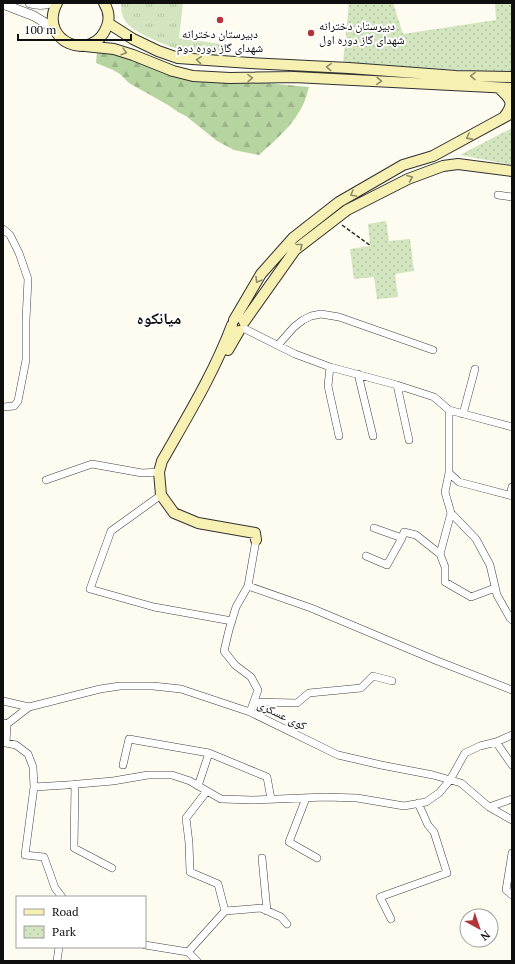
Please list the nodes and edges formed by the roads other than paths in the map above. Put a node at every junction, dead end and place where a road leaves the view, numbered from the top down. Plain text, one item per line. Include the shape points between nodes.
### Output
1 (30, 3) edge
2 (50, 3) edge
3 (57, 3) edge
4 (104, 3) edge
5 (113, 3) edge
6 (3, 4) edge
7 (109, 19) junction
8 (56, 32) junction
9 (86, 46) junction
10 (512, 77) edge
11 (499, 88) junction
12 (512, 88) edge
13 (508, 116) edge
14 (512, 171) edge
15 (498, 195) dead end
16 (512, 197) edge
17 (3, 229) edge
18 (238, 325) junction
19 (278, 345) junction
20 (433, 350) dead end
21 (330, 367) junction
22 (475, 369) dead end
23 (358, 374) junction
24 (397, 385) junction
25 (3, 407) edge
26 (449, 410) junction
27 (462, 414) junction
28 (512, 427) edge
29 (339, 436) dead end
30 (373, 436) dead end
31 (410, 440) dead end
32 (159, 472) junction
33 (449, 473) junction
34 (46, 480) dead end
35 (512, 487) edge
36 (161, 495) junction
37 (511, 495) edge
38 (451, 513) junction
39 (374, 528) dead end
40 (402, 538) junction
41 (256, 540) joint
42 (440, 554) junction
43 (366, 556) dead end
44 (248, 586) junction
45 (495, 588) junction
46 (512, 620) edge
47 (232, 621) junction
48 (392, 681) dead end
49 (512, 690) edge
50 (3, 701) edge
51 (254, 702) junction
52 (29, 707) junction
53 (250, 712) junction
54 (5, 723) edge
55 (512, 735) edge
56 (496, 742) junction
57 (209, 753) junction
58 (512, 764) edge
59 (123, 765) dead end
60 (450, 780) junction
61 (75, 784) junction
62 (34, 786) junction
63 (198, 786) junction
64 (207, 792) junction
65 (306, 798) junction
66 (271, 799) junction
67 (512, 800) edge
68 (418, 803) junction
69 (489, 807) junction
70 (512, 820) edge
71 (512, 853) edge
72 (262, 858) dead end
73 (317, 858) dead end
74 (112, 868) dead end
75 (512, 895) edge
76 (61, 896) edge
77 (225, 911) junction
78 (267, 911) junction
79 (391, 919) dead end
80 (287, 924) dead end
81 (146, 944) edge
82 (60, 948) edge
83 (188, 952) junction
84 (57, 961) edge
85 (197, 961) edge

1 - 2 street
3 - 8 main road via 53,17
4 - 7 main road
5 - 7 main road
6 - 8 street via 34,16
7 - 9 main road via 100,38
10 -> 7 main road via 456,76 178,58 133,39
8 - 9 main road via 69,44
9 -> 11 main road via 114,49 193,76 294,77
11 - 12 main road
11 - 13 main road via 509,97 511,105
13 -> 18 main road via 433,156 403,165 339,202 293,238 261,274
18 -> 14 main road via 295,250 347,210 408,179 443,166 458,164
15 - 16 street
17 - 25 street via 10,235 19,253 28,279 26,360 18,401 14,406
18 - 19 street
18 - 32 main road via 224,345 162,461
19 - 20 street via 303,320 321,314 338,317
19 - 21 street
21 - 23 street
21 - 29 street via 328,386
22 - 27 street
23 - 24 street
23 - 30 street
24 - 26 street via 434,397
24 - 31 street
26 - 27 street
26 - 33 street
27 - 28 street
32 - 34 street via 142,473 92,464
32 - 36 main road
33 - 37 street via 459,482
33 - 38 street via 445,492
35 - 37 street
36 - 41 main road via 174,513 198,523 255,533
36 - 47 street via 111,531 90,589 154,607
38 - 42 street
38 - 45 street via 476,539 490,565
39 - 40 street
40 - 42 street via 404,532 416,535
40 - 43 street via 387,565
41 - 44 street
42 - 45 street via 445,568 445,582 471,597
44 - 47 street
44 - 49 street via 311,608
45 - 46 street
47 - 51 street via 224,651 235,665 251,677 258,690
48 - 51 street via 373,676 361,688 309,693 297,703
50 - 52 street
51 - 53 street
52 - 53 street, کوی عسکری via 100,689 153,686 181,689
52 - 54 street
53 - 60 street, کوی عسکری via 338,755
54 - 62 street via 6,743 16,745 28,754 33,767
55 - 56 street
56 - 58 street
56 - 60 street via 465,753
57 - 59 street via 129,739
57 - 63 street
57 - 66 street via 267,777
60 - 68 street via 439,793 426,802
60 - 69 street, کوی عسکری via 461,783
61 - 62 street
61 - 63 street via 148,775 172,775
61 - 74 street via 74,848
62 - 76 street via 25,854 44,857 55,888
63 - 64 street
64 - 66 street via 220,799
64 - 77 street via 186,818 190,872 218,884
65 - 66 street
65 - 68 street via 357,798 404,806
65 - 73 street via 290,842
67 - 69 street
68 - 79 street via 434,832 448,873 380,897
69 - 70 street, کوی عسکری
71 - 75 street via 506,890
72 - 78 street
77 - 78 street via 261,908
77 - 83 street
78 - 80 street via 281,917
81 - 83 street
82 - 84 street
83 - 85 street

